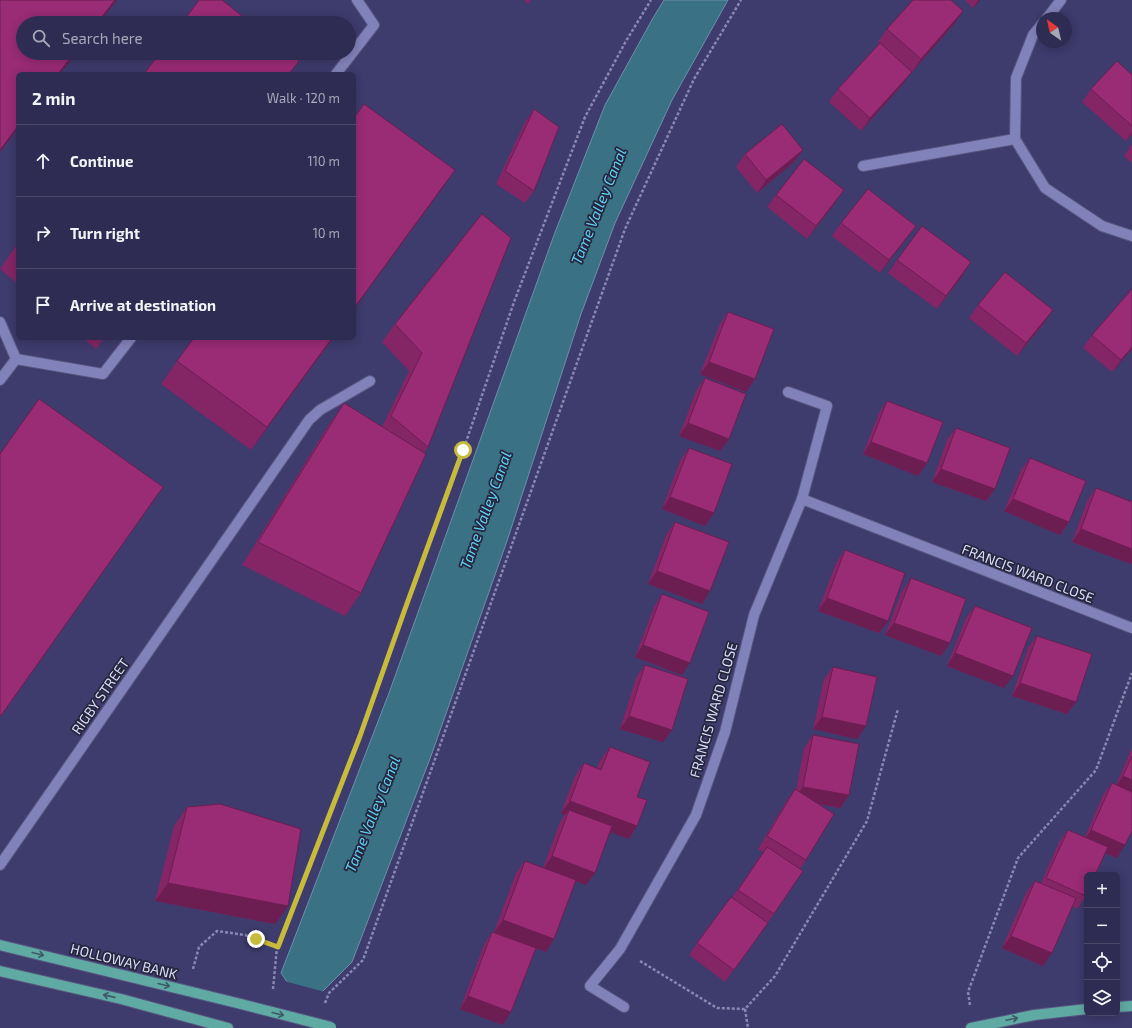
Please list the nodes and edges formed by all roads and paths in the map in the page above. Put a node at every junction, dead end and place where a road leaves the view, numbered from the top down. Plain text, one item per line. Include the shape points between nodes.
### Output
1 (357, 0) edge
2 (651, 0) edge
3 (741, 0) edge
4 (1061, 0) edge
5 (1052, 12) edge
6 (1036, 31) edge
7 (356, 48) edge
8 (347, 60) edge
9 (338, 72) edge
10 (1015, 139) junction
11 (863, 166) dead end
12 (1132, 236) edge
13 (0, 322) edge
14 (129, 340) edge
15 (16, 359) junction
16 (0, 380) edge
17 (370, 381) dead end
18 (788, 392) dead end
19 (802, 499) junction
20 (1132, 628) edge
21 (1132, 672) edge
22 (898, 709) dead end
23 (0, 864) edge
24 (0, 945) edge
25 (278, 947) junction
26 (620, 949) junction
27 (0, 972) edge
28 (188, 991) junction
29 (272, 994) dead end
30 (1132, 1006) edge
31 (324, 1007) dead end
32 (624, 1007) dead end
33 (1120, 1007) edge
34 (745, 1009) junction
35 (1084, 1009) edge
36 (334, 1027) edge
37 (228, 1028) edge
38 (748, 1028) edge
39 (972, 1028) edge

1 - 7 street via 374,25
2 - 25 path via 585,117 514,302 453,480 360,736
3 - 31 path via 694,79 625,229 363,960 329,993
4 - 5 street
6 - 10 street via 1016,78
8 - 9 street
10 - 11 street
10 - 12 street via 1045,188 1102,226
13 - 15 street
14 - 15 street via 103,374
15 - 16 street
17 - 23 street, RIGBY STREET via 320,410 309,420
18 - 19 street, FRANCIS WARD CLOSE via 827,406
19 - 20 street, FRANCIS WARD CLOSE
19 - 26 street, FRANCIS WARD CLOSE via 754,615 725,732 696,815
21 - 39 path via 1096,770 1018,858 968,992
22 - 34 path via 867,821 775,976
24 -> 28 main road, HOLLOWAY BANK
25 - 28 path via 245,935 217,931 199,946
25 - 29 path
26 - 32 street, FRANCIS WARD CLOSE via 590,986
26 - 34 path via 717,1008
37 -> 27 main road via 121,999
28 -> 36 main road, HOLLOWAY BANK, bridge
30 - 33 main road
34 - 38 path
39 -> 35 main road via 1034,1015

